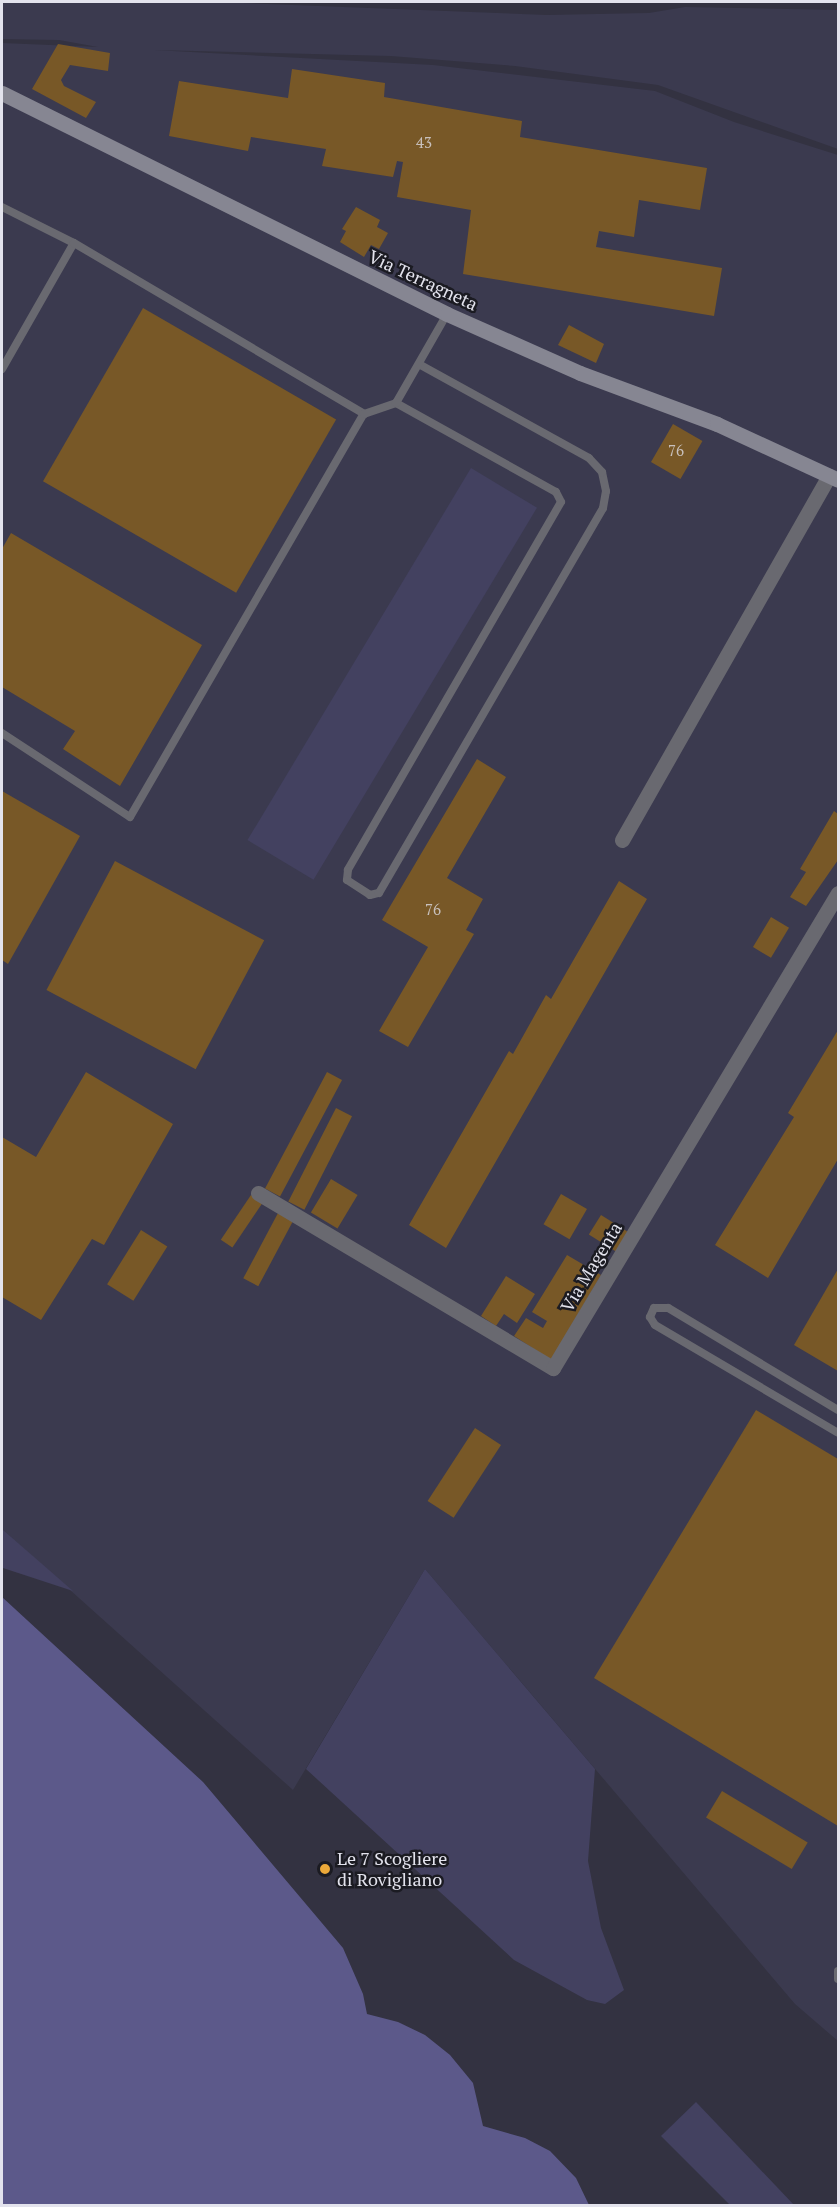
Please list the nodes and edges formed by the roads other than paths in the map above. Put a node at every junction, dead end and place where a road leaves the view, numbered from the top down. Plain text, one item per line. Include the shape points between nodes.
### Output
1 (2, 93) edge
2 (2, 207) edge
3 (74, 243) junction
4 (447, 314) junction
5 (419, 364) junction
6 (2, 369) edge
7 (396, 403) junction
8 (364, 414) junction
9 (834, 478) edge
10 (2, 733) edge
11 (622, 840) dead end
12 (838, 893) edge
13 (258, 1193) dead end
14 (838, 1410) edge
15 (838, 1433) edge
16 (838, 1971) edge
17 (838, 1979) edge

1 - 4 street, Via Terragneta
2 - 3 lane
3 - 6 lane
3 - 8 lane
4 - 5 lane
4 - 9 street, Via Terragneta via 580,373 717,424
5 - 7 lane
5 - 7 lane via 589,458 602,472 606,491 603,508 391,873 379,893 370,895 347,880 348,870 561,502 556,492
7 - 8 lane
8 - 10 lane via 130,817
9 - 11 street
12 - 13 street, Via Magenta via 553,1368
14 - 15 lane via 668,1308 654,1308 650,1317 655,1325
16 - 17 lane

